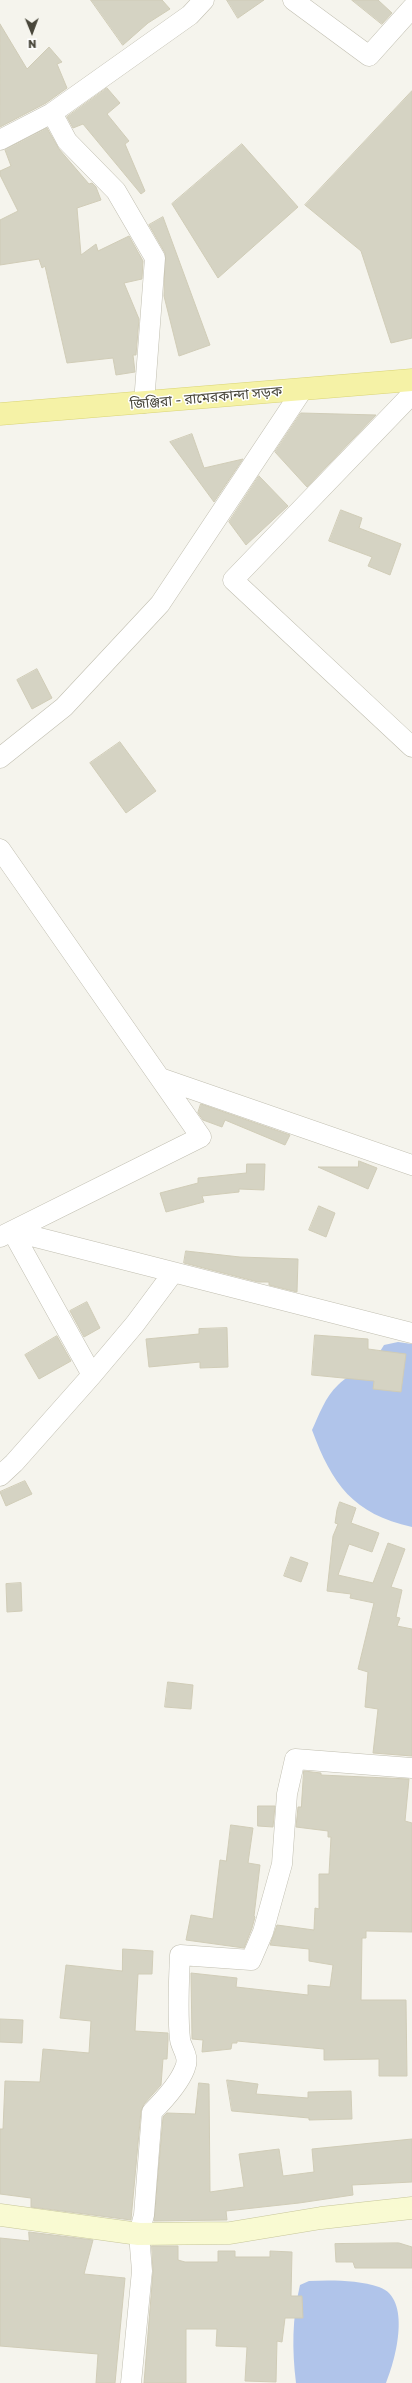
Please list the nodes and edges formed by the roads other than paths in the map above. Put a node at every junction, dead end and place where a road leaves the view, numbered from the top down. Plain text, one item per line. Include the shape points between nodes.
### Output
1 (204, 0) edge
2 (293, 0) edge
3 (412, 8) edge
4 (52, 113) junction
5 (0, 140) edge
6 (411, 386) edge
7 (303, 389) junction
8 (144, 403) junction
9 (0, 414) edge
10 (412, 747) edge
11 (0, 758) edge
12 (0, 849) edge
13 (160, 1078) junction
14 (412, 1165) edge
15 (6, 1234) edge
16 (173, 1273) junction
17 (412, 1333) edge
18 (92, 1375) junction
19 (0, 1476) edge
20 (412, 1768) edge
21 (412, 2208) edge
22 (0, 2215) edge
23 (139, 2234) junction
24 (131, 2383) edge

1 - 4 street via 190,15
2 - 3 street via 369,56
4 - 5 street
4 - 8 street via 67,141 116,191 155,258
6 - 7 main road, জিঞ্জিরা - রামেরকান্দা সড়ক
6 - 10 street via 234,580
7 - 8 main road, জিঞ্জিরা - রামেরকান্দা সড়ক
7 - 11 street via 160,604 64,707
8 - 9 main road, জিঞ্জিরা - রামেরকান্দা সড়ক
12 - 13 street
13 - 14 street
13 - 15 street via 201,1137
15 - 16 street
15 - 18 street
16 - 17 street
16 - 18 street
18 - 19 street
20 - 23 street via 295,1759 287,1794 282,1864 263,1932 251,1960 180,1955 179,2026 180,2042 186,2050 186,2067 163,2101 152,2112 144,2215
21 - 23 street via 321,2218 230,2233
22 - 23 street
23 - 24 street via 142,2271

